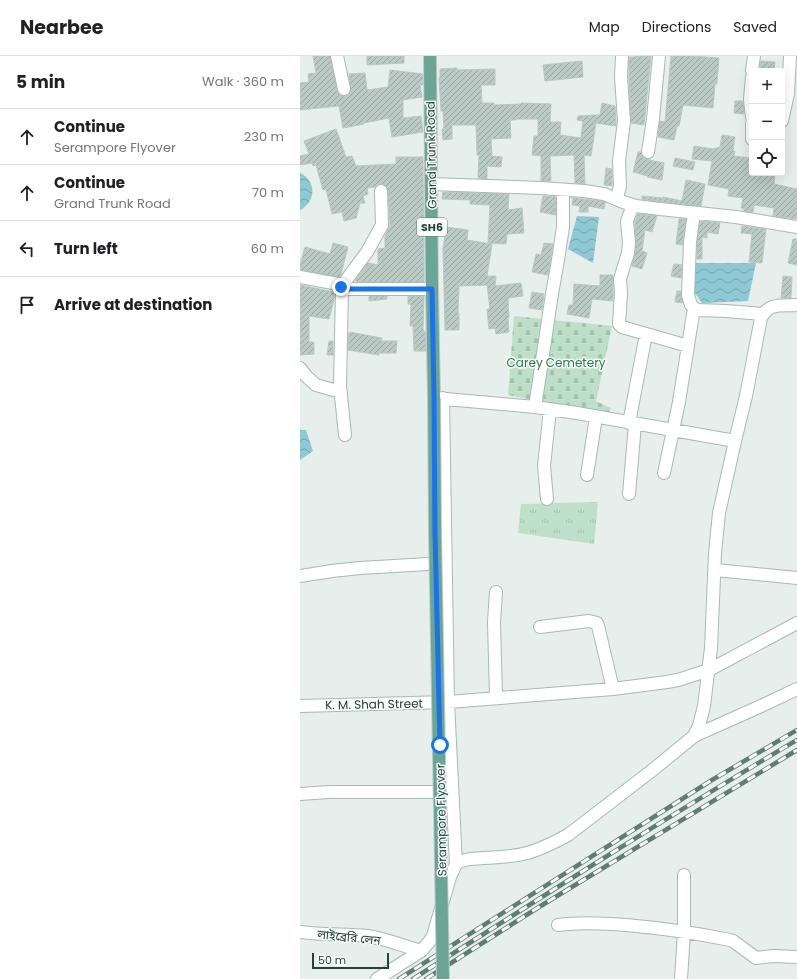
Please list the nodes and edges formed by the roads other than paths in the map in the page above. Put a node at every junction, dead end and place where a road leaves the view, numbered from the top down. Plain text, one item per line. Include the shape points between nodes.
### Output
1 (338, 56) edge
2 (430, 56) edge
3 (622, 56) edge
4 (659, 56) edge
5 (754, 56) edge
6 (790, 56) edge
7 (752, 68) edge
8 (344, 89) dead end
9 (785, 108) edge
10 (648, 152) dead end
11 (431, 184) junction
12 (563, 190) junction
13 (381, 191) dead end
14 (617, 199) junction
15 (633, 205) junction
16 (694, 213) junction
17 (797, 227) edge
18 (300, 277) edge
19 (342, 288) junction
20 (432, 289) junction
21 (797, 305) edge
22 (694, 308) junction
23 (763, 314) junction
24 (646, 334) junction
25 (688, 346) junction
26 (300, 368) edge
27 (341, 392) junction
28 (438, 398) junction
29 (535, 407) junction
30 (550, 409) junction
31 (596, 417) junction
32 (632, 423) junction
33 (673, 430) junction
34 (344, 435) dead end
35 (734, 441) junction
36 (664, 473) dead end
37 (587, 475) dead end
38 (629, 494) dead end
39 (547, 499) dead end
40 (445, 563) junction
41 (715, 570) junction
42 (300, 576) edge
43 (797, 578) edge
44 (496, 592) dead end
45 (797, 624) edge
46 (540, 627) dead end
47 (709, 670) junction
48 (613, 689) junction
49 (797, 689) edge
50 (496, 698) junction
51 (448, 702) junction
52 (300, 706) edge
53 (694, 736) junction
54 (452, 792) junction
55 (300, 794) edge
56 (456, 864) junction
57 (684, 875) dead end
58 (558, 925) dead end
59 (300, 932) edge
60 (684, 932) junction
61 (421, 951) junction
62 (797, 957) edge
63 (377, 979) edge
64 (443, 979) edge
65 (681, 979) edge

1 - 8 street
2 - 11 main road, Grand Trunk Road / SH6
3 - 14 street via 624,121
4 - 10 street
5 - 7 street
6 - 9 street
11 - 12 street
11 - 20 main road, Grand Trunk Road / SH6
12 - 14 street via 604,194
12 - 29 street via 563,227
13 - 19 street via 382,225
14 - 15 street
15 - 16 street
15 - 24 street via 627,221 628,253 620,279 619,324
16 - 17 street
16 - 22 street via 688,295
18 - 19 street via 333,282
19 - 20 street
19 - 27 street
20 - 28 main road, Grand Trunk Road / SH6
21 - 23 street via 772,306
22 - 23 street
22 - 25 street
23 - 35 street via 760,318 746,396
24 - 25 street
24 - 32 street
25 - 33 street
26 - 27 street via 316,385
27 - 34 street
28 - 29 street
28 - 40 street
28 - 64 main road, Serampore Flyover / SH6, bridge via 435,510
29 - 30 street
30 - 31 street
30 - 39 street via 544,466
31 - 32 street
31 - 37 street
32 - 33 street
32 - 38 street
33 - 35 street
33 - 36 street
35 - 41 street via 719,513
40 - 42 street via 353,569
40 - 51 street
41 - 43 street
41 - 47 street
44 - 50 street
45 - 47 street, K. M. Shah Street
46 - 48 street via 589,621 597,623
47 - 48 street, K. M. Shah Street via 667,682
47 - 53 street via 701,720
48 - 50 street, K. M. Shah Street
49 - 53 street
50 - 51 street, K. M. Shah Street
51 - 52 street, K. M. Shah Street
51 - 54 street
53 - 56 street via 557,841 527,853 463,860
54 - 55 street
54 - 56 street
56 - 61 street via 450,876 433,936
57 - 60 street
58 - 60 street via 596,922
59 - 61 street, লাইব্রেরি লেন via 378,938
60 - 62 street via 733,941 758,958
60 - 65 street
61 - 63 street

